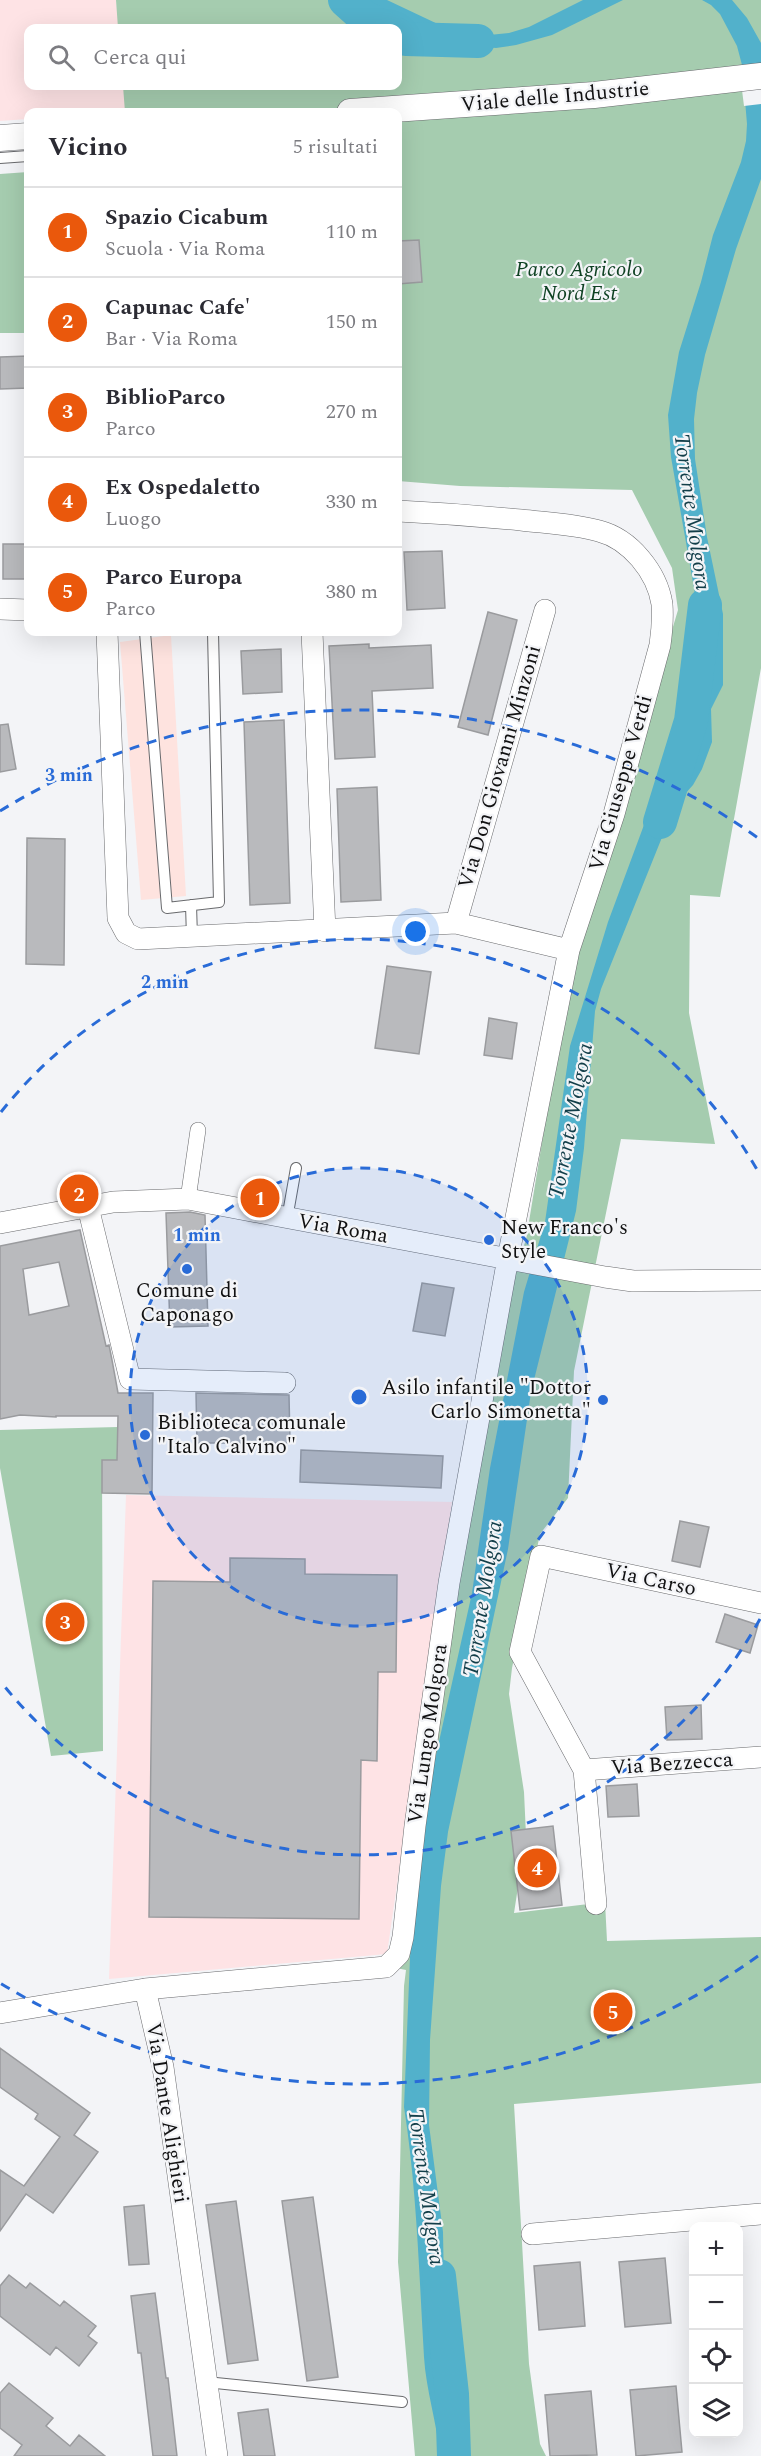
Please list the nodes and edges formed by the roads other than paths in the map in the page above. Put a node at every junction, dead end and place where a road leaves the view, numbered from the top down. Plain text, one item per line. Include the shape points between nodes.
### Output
1 (761, 76) edge
2 (402, 108) edge
3 (24, 136) edge
4 (0, 138) edge
5 (24, 156) edge
6 (0, 158) edge
7 (402, 511) edge
8 (0, 609) edge
9 (24, 610) edge
10 (544, 610) dead end
11 (107, 636) edge
12 (145, 636) edge
13 (213, 636) edge
14 (312, 636) edge
15 (191, 905) junction
16 (456, 923) junction
17 (325, 931) junction
18 (192, 937) junction
19 (569, 950) junction
20 (198, 1130) dead end
21 (296, 1168) dead end
22 (188, 1199) junction
23 (88, 1207) junction
24 (287, 1219) junction
25 (0, 1223) edge
26 (517, 1259) junction
27 (761, 1280) edge
28 (285, 1383) dead end
29 (761, 1604) edge
30 (761, 1757) edge
31 (584, 1770) junction
32 (596, 1904) dead end
33 (145, 1989) junction
34 (0, 2013) edge
35 (761, 2214) edge
36 (532, 2235) dead end
37 (206, 2382) junction
38 (402, 2402) dead end
39 (217, 2456) edge

1 - 2 street, Viale delle Industrie via 594,95
3 - 4 street
5 - 6 lane
7 - 19 street, Via Giuseppe Verdi via 571,525 600,531 617,538 645,563 656,585 662,602 660,645 614,814
8 - 9 street
10 - 16 street, Via Don Giovanni Minzoni
11 - 18 street via 118,918 126,933 138,939
12 - 15 lane via 167,908
13 - 15 lane via 219,902
14 - 17 street
15 - 18 lane
16 - 17 street
16 - 19 street
17 - 18 street
19 - 26 street, Via Giuseppe Verdi
20 - 22 street
21 - 24 lane
22 - 23 street, Via Roma via 148,1199
22 - 24 street, Via Roma
23 - 25 street, Via Roma
23 - 28 street via 130,1379
24 - 26 street, Via Roma
26 - 27 street, Via Roma via 633,1281
26 - 33 street, Via Lungo Molgora via 449,1584 399,1954 386,1967
29 - 31 street, Via Carso via 541,1556 520,1652
30 - 31 street, Via Bezzecca
31 - 32 street
33 - 34 street
33 - 37 street, Via Dante Alighieri via 163,2067
35 - 36 street
37 - 38 lane
37 - 39 street, Via Dante Alighieri

